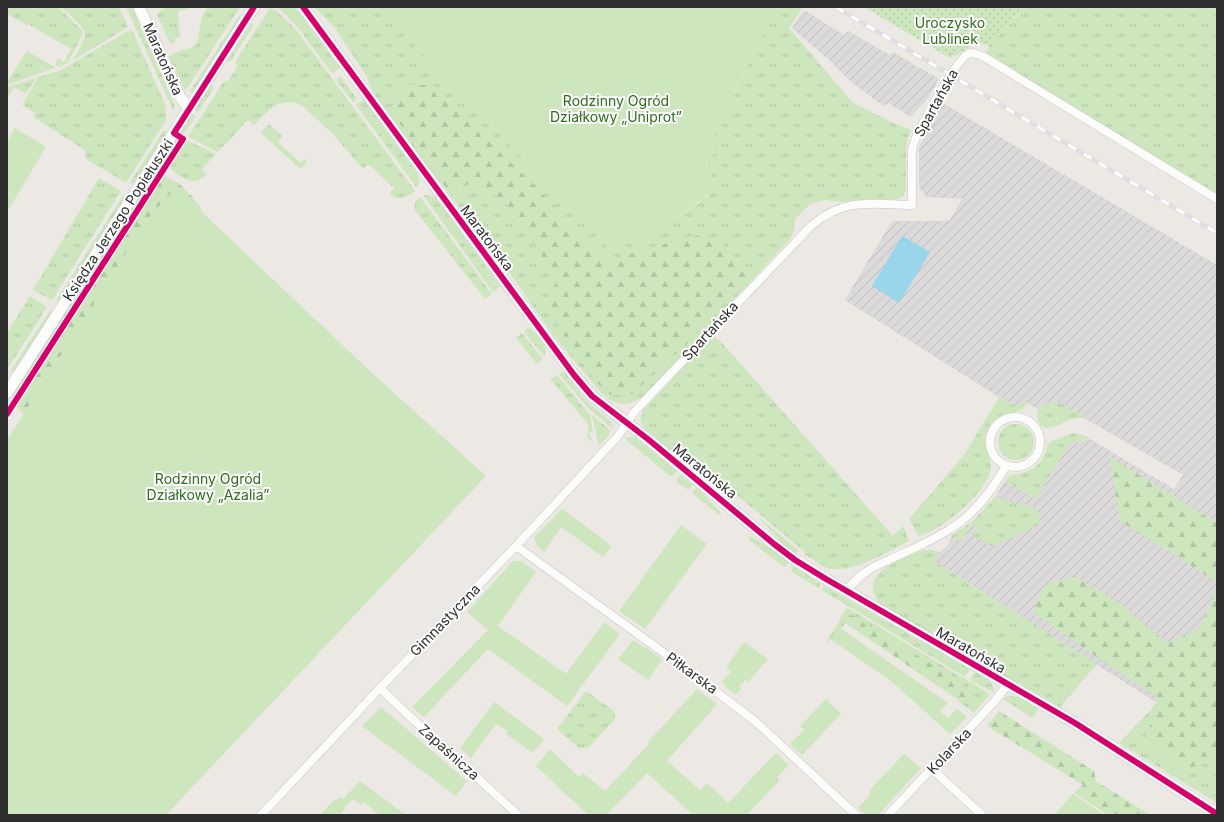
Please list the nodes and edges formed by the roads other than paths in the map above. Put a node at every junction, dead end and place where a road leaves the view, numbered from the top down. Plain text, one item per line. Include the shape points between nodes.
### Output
1 (139, 7) edge
2 (254, 7) edge
3 (303, 7) edge
4 (190, 109) junction
5 (1217, 199) edge
6 (7, 393) edge
7 (635, 411) joint
8 (627, 423) junction
9 (1006, 466) junction
10 (516, 546) junction
11 (846, 591) junction
12 (1008, 684) junction
13 (380, 688) junction
14 (932, 769) junction
15 (1217, 814) edge
16 (261, 815) edge
17 (518, 815) edge
18 (856, 815) edge
19 (888, 815) edge
20 (982, 815) edge

1 - 4 main road, Maratońska via 179,96
2 - 4 main road, Księdza Jerzego Popiełuszki
3 - 8 main road, Maratońska via 574,375 592,396
4 - 6 main road, Księdza Jerzego Popiełuszki
5 - 7 street, Spartańska via 986,58 970,54 962,59 951,75 914,142 912,205 848,205 819,219
7 - 8 street, Gimnastyczna
8 - 10 street, Gimnastyczna via 618,436
8 - 11 main road, Maratońska via 779,548
9 - 9 street via 1022,467 1030,463 1040,449 1039,432 1027,419 1007,418 992,430 992,454
9 - 11 street via 983,500 957,525 866,572
10 - 13 street, Gimnastyczna
10 - 18 street, Piłkarska via 749,717
11 - 12 main road, Maratońska
12 - 14 street, Kolarska
12 - 15 main road, Maratońska
13 - 16 street, Gimnastyczna
13 - 17 street, Zapaśnicza
14 - 19 street, Kolarska
14 - 20 street

